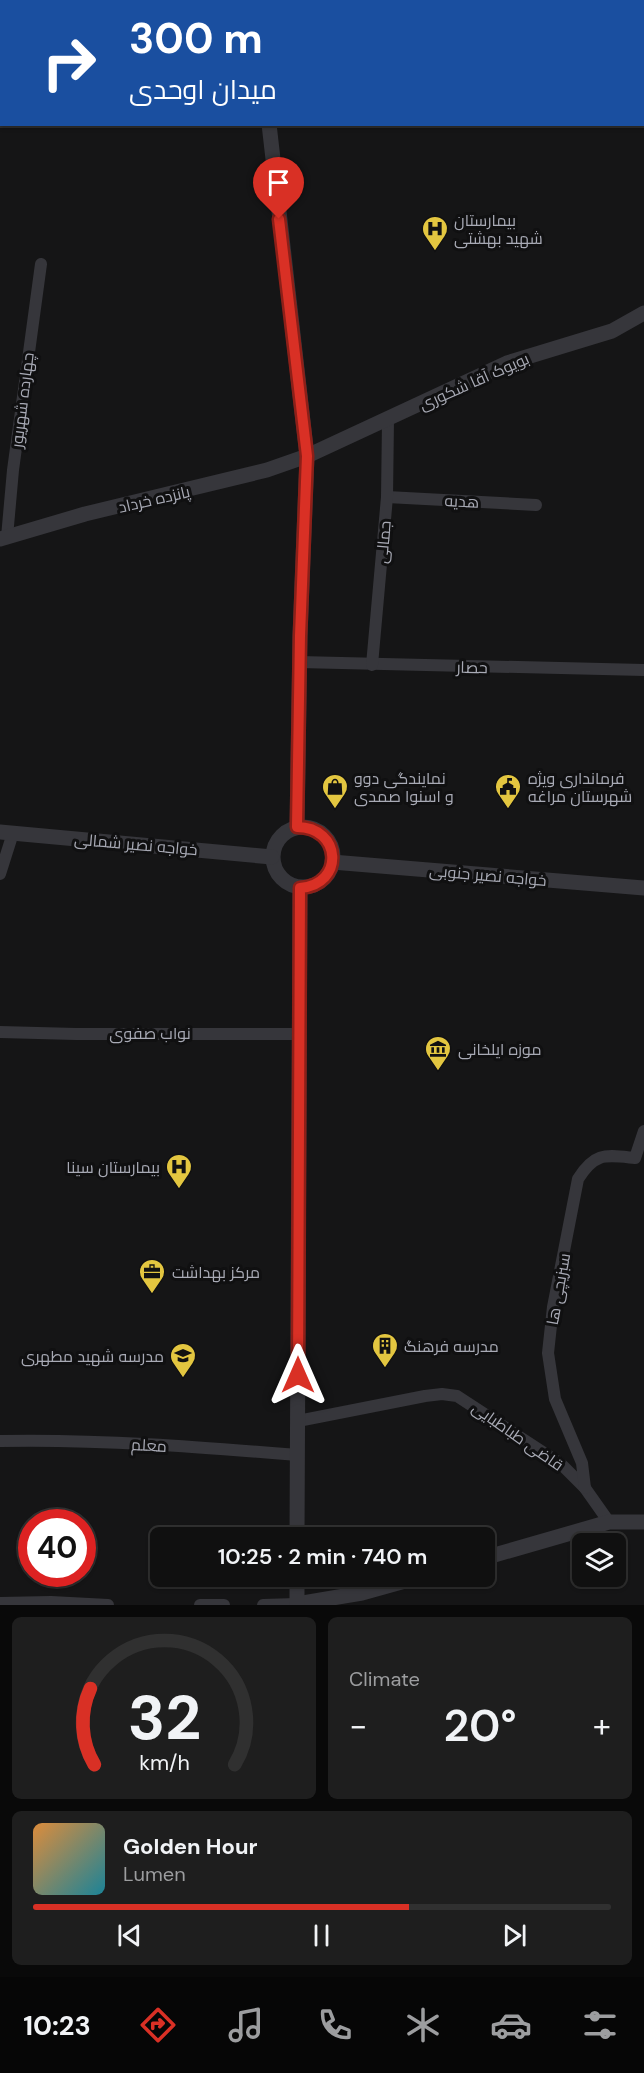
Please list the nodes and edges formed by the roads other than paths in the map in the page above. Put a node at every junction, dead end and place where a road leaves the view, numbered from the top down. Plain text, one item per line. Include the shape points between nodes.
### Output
1 (269, 126) edge
2 (41, 264) dead end
3 (644, 313) edge
4 (388, 420) junction
5 (307, 456) junction
6 (387, 497) junction
7 (536, 505) dead end
8 (3, 538) edge
9 (299, 662) junction
10 (372, 665) junction
11 (644, 670) edge
12 (297, 827) junction
13 (6, 832) edge
14 (272, 857) junction
15 (333, 862) junction
16 (0, 874) edge
17 (300, 888) junction
18 (644, 888) edge
19 (0, 1032) edge
20 (300, 1034) junction
21 (644, 1131) edge
22 (298, 1421) junction
23 (0, 1441) edge
24 (298, 1455) junction
25 (585, 1488) junction
26 (609, 1522) junction
27 (644, 1522) edge
28 (297, 1527) edge
29 (495, 1555) edge
30 (297, 1587) edge
31 (384, 1587) edge
32 (0, 1603) edge
33 (108, 1605) edge
34 (200, 1605) edge
35 (224, 1605) edge
36 (263, 1605) edge
37 (297, 1605) edge

1 - 5 street
2 - 8 street, چهارده شهریور
3 - 4 street, بویوک آقا شکوری via 612,331 507,363
4 - 5 street, بویوک آقا شکوری
4 - 6 street, جمالی
5 - 8 street, پانزده خرداد via 267,470
5 - 9 street
6 - 7 street, هدیه
6 - 10 street, جمالی
9 - 10 street, حصار
9 - 12 street
10 - 11 street, حصار
12 - 14 street via 282,835
12 - 15 street via 307,827 325,837
13 - 14 street, خواجه نصیر شمالی
13 - 16 street
14 - 17 street via 284,881
15 - 17 street via 318,884
15 - 18 street, خواجه نصیر جنوبی
17 - 20 street
19 - 20 street, نواب صفوی
20 - 22 street
21 - 25 street, سبزیچی ها via 635,1158 600,1158 588,1163 578,1179 553,1307 550,1374 555,1399 582,1463
22 - 24 street
22 - 25 street, قاضی طباطبایی via 425,1396 458,1396 561,1464
23 - 24 street, معلم via 92,1442
24 - 28 street
25 - 26 street, قاضی طباطبایی
26 - 27 street
26 - 29 street
30 - 37 street
31 - 37 street
32 - 33 street
34 - 35 street
36 - 37 street

